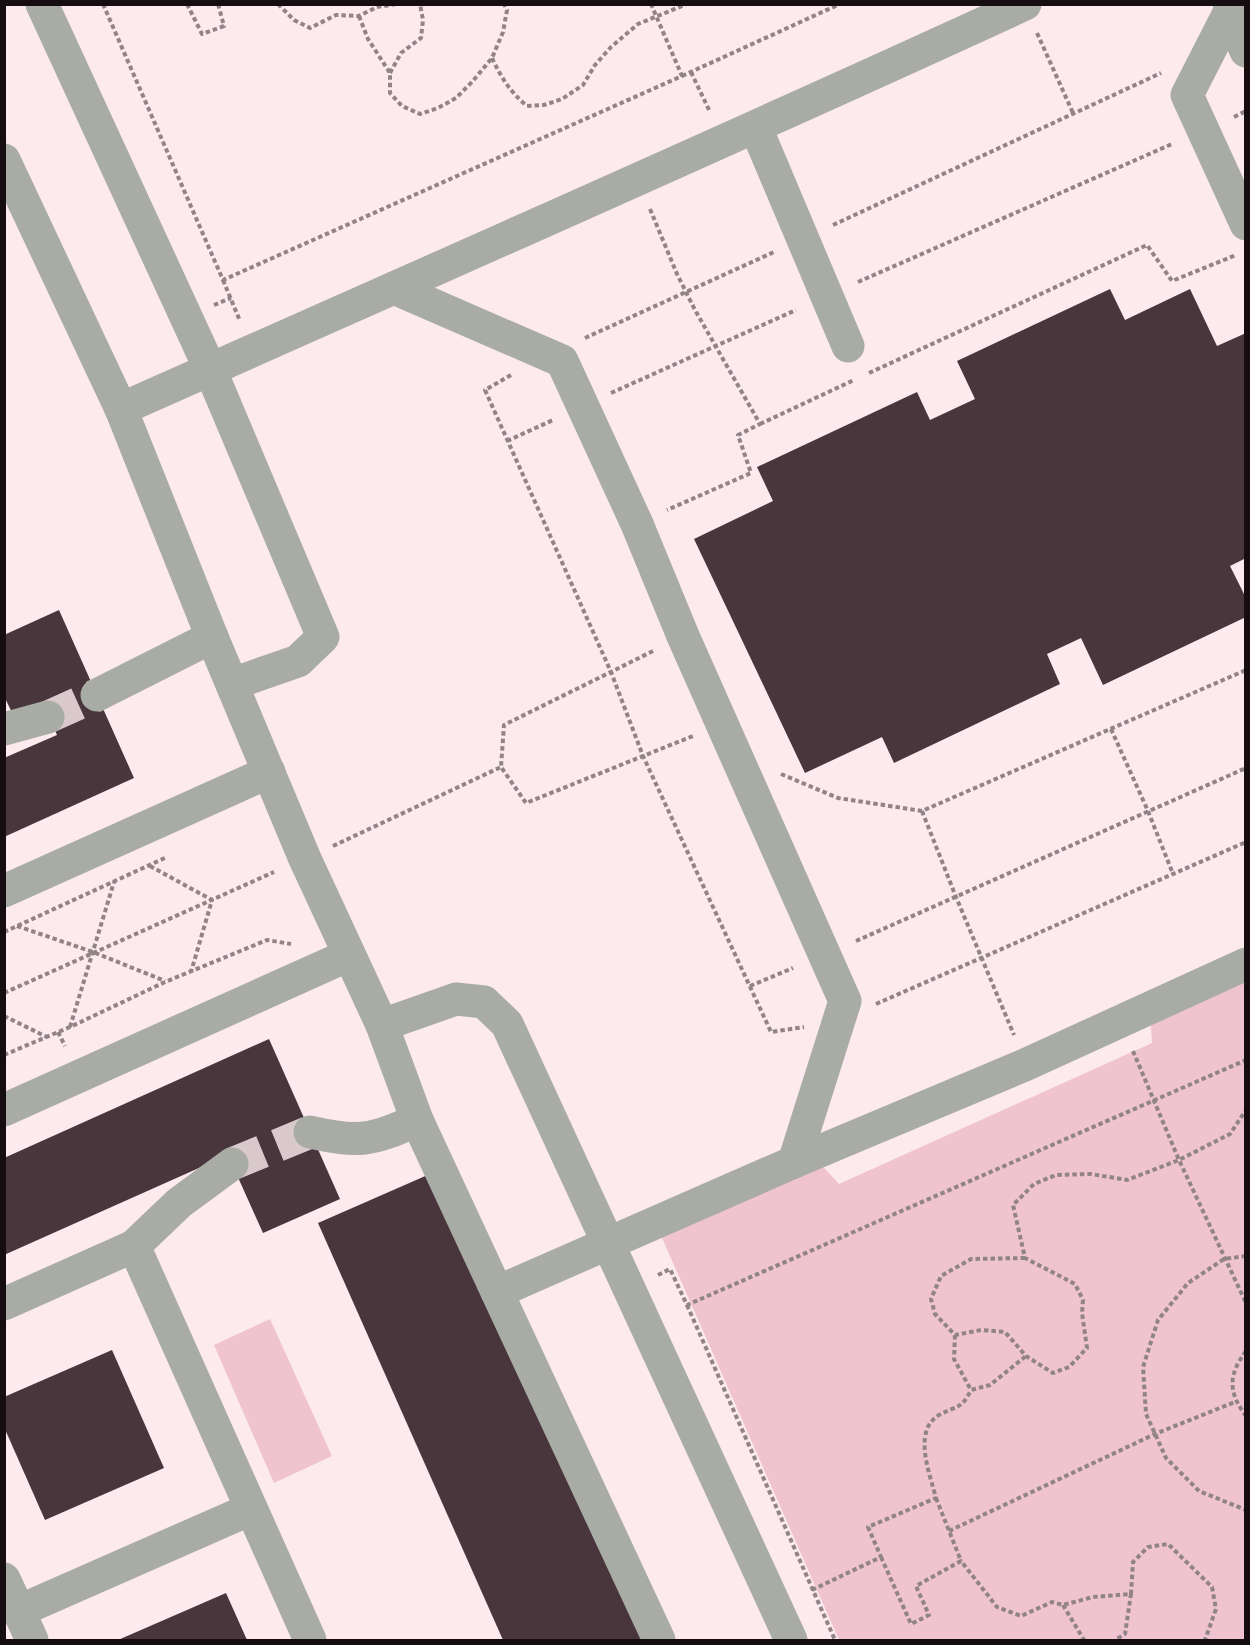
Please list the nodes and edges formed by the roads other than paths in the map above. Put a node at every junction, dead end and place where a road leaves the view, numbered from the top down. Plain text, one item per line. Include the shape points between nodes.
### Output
1 (42, 4) edge
2 (1025, 5) edge
3 (1229, 9) edge
4 (1245, 51) edge
5 (756, 128) junction
6 (4, 160) edge
7 (1245, 224) edge
8 (394, 288) junction
9 (848, 346) dead end
10 (210, 369) junction
11 (121, 409) junction
12 (212, 637) junction
13 (232, 684) junction
14 (97, 695) tunnel mouth
15 (48, 717) tunnel mouth
16 (4, 729) edge
17 (268, 772) junction
18 (4, 891) edge
19 (349, 955) junction
20 (1245, 964) edge
21 (382, 1025) junction
22 (4, 1110) edge
23 (417, 1120) junction
24 (310, 1132) tunnel mouth
25 (794, 1162) junction
26 (232, 1164) tunnel mouth
27 (609, 1245) junction
28 (134, 1246) junction
29 (497, 1292) junction
30 (4, 1304) edge
31 (251, 1509) junction
32 (4, 1579) edge
33 (19, 1611) junction
34 (32, 1641) edge
35 (310, 1641) edge
36 (659, 1641) edge
37 (791, 1641) edge

1 - 10 lane
2 - 5 lane
3 - 4 lane
3 - 7 lane via 1187,95
5 - 8 lane
5 - 9 lane
6 - 11 lane
8 - 10 lane
8 - 25 lane via 562,362 583,406 845,1001
10 - 11 lane
10 - 13 lane via 323,637 298,661
11 - 12 lane
12 - 13 lane
12 - 14 lane
13 - 17 lane
15 - 16 lane
17 - 18 lane
17 - 19 lane
19 - 21 lane
19 - 22 lane
20 - 25 lane via 1027,1064
21 - 23 lane
21 - 27 lane via 456,999 484,1002 507,1024
23 - 24 lane via 366,1139
23 - 29 lane
25 - 27 lane
26 - 28 lane via 179,1203
27 - 29 lane
27 - 37 lane
28 - 30 lane
28 - 31 lane
29 - 36 lane
31 - 33 lane
31 - 35 lane
32 - 33 lane
33 - 34 lane

